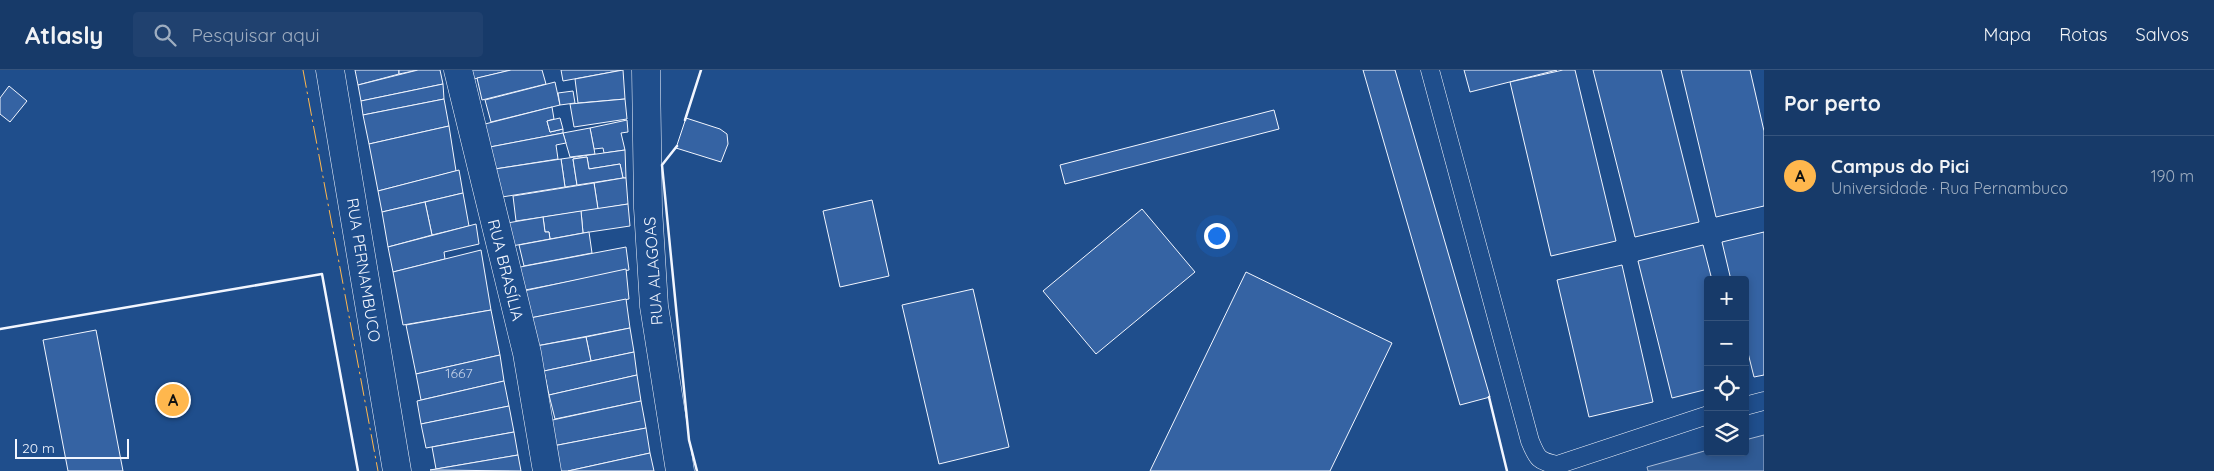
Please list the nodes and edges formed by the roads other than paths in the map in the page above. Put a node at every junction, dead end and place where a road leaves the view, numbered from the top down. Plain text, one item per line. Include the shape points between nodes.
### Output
1 (458, 70) edge
2 (646, 70) edge
3 (1430, 70) edge
4 (331, 71) edge
5 (1764, 401) edge
6 (1749, 405) edge
7 (1704, 416) edge
8 (397, 471) edge
9 (547, 471) edge
10 (680, 471) edge

1 - 9 street, RUA BRASÍLIA via 527,353
2 - 10 street, RUA ALAGOAS via 648,208 654,306
3 - 7 lane via 1534,454 1557,465
4 - 8 street, RUA PERNAMBUCO
5 - 6 lane

